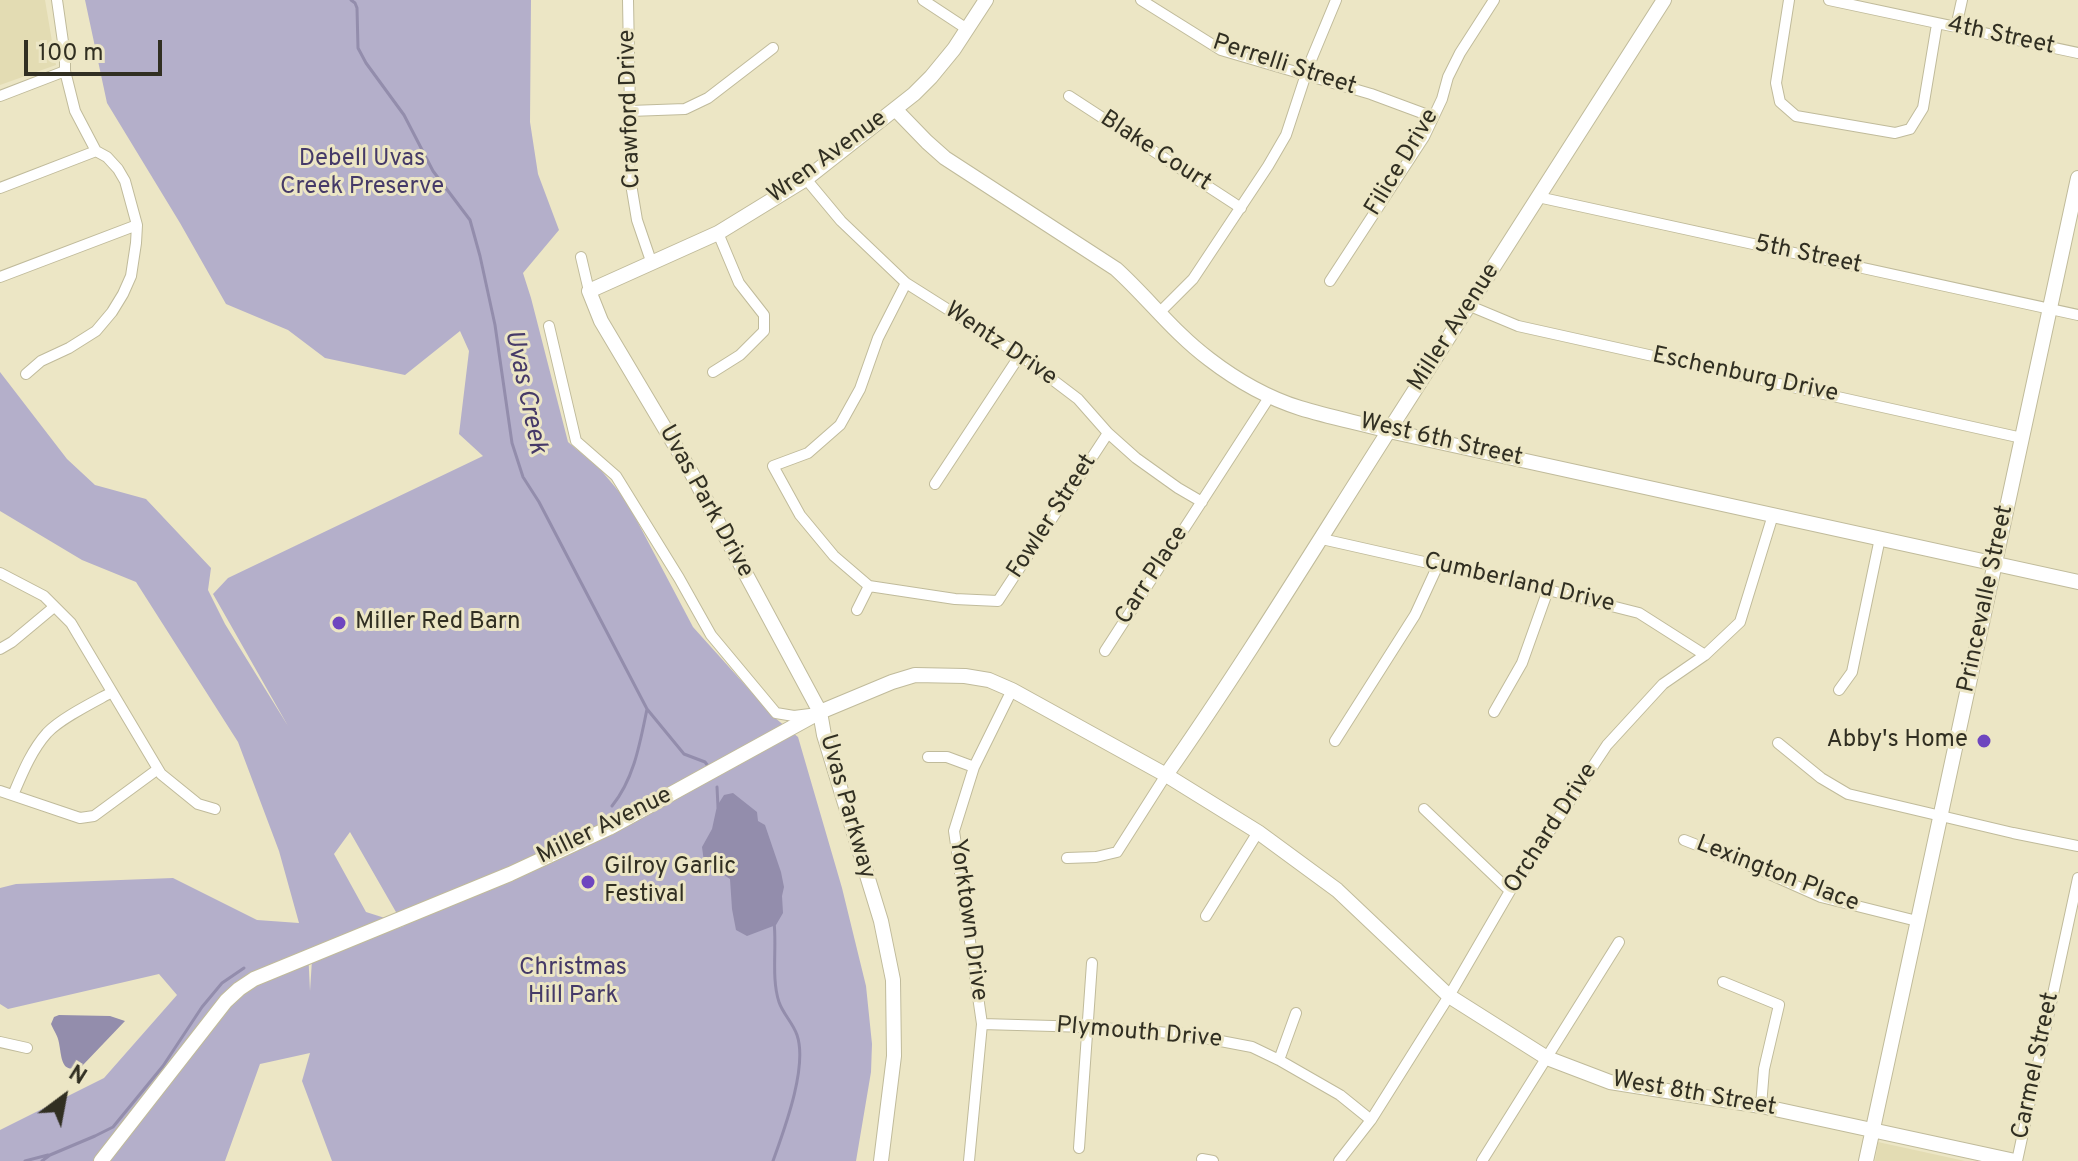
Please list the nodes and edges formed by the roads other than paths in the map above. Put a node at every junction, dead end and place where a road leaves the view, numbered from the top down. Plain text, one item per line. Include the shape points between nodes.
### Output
1 (57, 0) edge
2 (628, 0) edge
3 (923, 0) edge
4 (986, 0) edge
5 (1141, 0) edge
6 (1336, 0) edge
7 (1494, 0) edge
8 (1664, 0) edge
9 (1789, 0) edge
10 (1829, 0) edge
11 (1962, 0) edge
12 (1937, 24) junction
13 (1956, 27) junction
14 (967, 29) junction
15 (773, 48) dead end
16 (2078, 53) edge
17 (65, 71) junction
18 (1306, 76) junction
19 (0, 96) edge
20 (1069, 96) dead end
21 (895, 109) junction
22 (630, 111) junction
23 (1433, 117) junction
24 (96, 151) junction
25 (2078, 178) edge
26 (806, 179) junction
27 (0, 188) edge
28 (1538, 197) junction
29 (1241, 208) junction
30 (137, 225) junction
31 (718, 233) junction
32 (581, 257) dead end
33 (652, 264) junction
34 (0, 277) edge
35 (1330, 281) dead end
36 (906, 283) junction
37 (589, 291) junction
38 (1470, 306) junction
39 (2050, 309) junction
40 (1160, 312) junction
41 (2078, 315) edge
42 (549, 326) dead end
43 (1020, 355) junction
44 (713, 372) dead end
45 (26, 374) dead end
46 (1270, 396) junction
47 (1389, 431) junction
48 (1108, 433) junction
49 (2022, 438) junction
50 (935, 484) dead end
51 (1202, 502) junction
52 (1773, 515) junction
53 (1880, 538) junction
54 (1322, 539) junction
55 (1995, 563) junction
56 (1438, 565) junction
57 (0, 573) edge
58 (2078, 582) edge
59 (869, 586) junction
60 (1548, 590) junction
61 (54, 607) junction
62 (857, 610) dead end
63 (0, 649) edge
64 (1105, 651) dead end
65 (1705, 655) junction
66 (1012, 690) junction
67 (1839, 690) dead end
68 (112, 692) junction
69 (820, 712) junction
70 (1494, 712) dead end
71 (1335, 741) dead end
72 (1778, 743) dead end
73 (928, 757) dead end
74 (974, 767) junction
75 (158, 769) junction
76 (1166, 775) junction
77 (0, 791) edge
78 (13, 795) junction
79 (215, 809) dead end
80 (1424, 809) dead end
81 (1939, 815) junction
82 (1258, 832) junction
83 (1684, 840) dead end
84 (2078, 846) edge
85 (1067, 858) dead end
86 (2078, 878) edge
87 (1510, 891) junction
88 (1206, 916) dead end
89 (1917, 921) junction
90 (1619, 942) dead end
91 (1092, 963) dead end
92 (1723, 982) dead end
93 (1449, 996) junction
94 (1296, 1013) dead end
95 (982, 1024) junction
96 (1088, 1027) junction
97 (0, 1042) edge
98 (27, 1048) dead end
99 (1547, 1058) junction
100 (1279, 1060) junction
101 (1761, 1106) junction
102 (1371, 1120) junction
103 (1872, 1129) junction
104 (1079, 1148) dead end
105 (101, 1161) edge
106 (881, 1161) edge
107 (969, 1161) edge
108 (1339, 1161) edge
109 (1482, 1161) edge
110 (1866, 1161) edge
111 (2016, 1161) edge

1 - 17 street
2 - 22 street, Crawford Drive
3 - 14 street
4 - 14 street, Wren Avenue
5 - 18 street, Perrelli Street via 1221,50
6 - 18 street
7 - 23 street, Filice Drive via 1460,53
8 - 28 street, Miller Avenue
9 - 12 street via 1776,83 1780,102 1796,116 1895,133 1910,129 1923,108
10 - 12 street, 4th Street
11 - 13 street
12 - 13 street, 4th Street
13 - 16 street, 4th Street
14 - 21 street, Wren Avenue via 931,77
15 - 22 street via 708,98 685,109
17 - 19 street
17 - 24 street via 75,111
18 - 23 street, Perrelli Street
18 - 29 street via 1286,135
20 - 29 street, Blake Court
21 - 26 street, Wren Avenue
21 - 40 street, West 6th Street via 945,158 1116,269
22 - 33 street, Crawford Drive via 629,172
23 - 35 street, Filice Drive
24 - 27 street
24 - 30 street via 125,181
25 - 39 street, Princevalle Street
26 - 31 street, Wren Avenue
26 - 36 street, Wentz Drive
28 - 38 street, Miller Avenue
28 - 39 street, 5th Street
29 - 40 street via 1193,279
30 - 34 street
30 - 45 street via 131,276 112,312 96,331
31 - 33 street, Wren Avenue
31 - 44 street via 739,283 764,315 764,331
32 - 37 street
33 - 37 street, Wren Avenue
36 - 43 street, Wentz Drive
36 - 59 street via 840,425 808,453 773,466 800,515 834,556
37 - 69 street, Uvas Park Drive
38 - 47 street, Miller Avenue
38 - 49 street, Eschenburg Drive via 1518,326
39 - 41 street, 5th Street
39 - 49 street, Princevalle Street
40 - 46 street, West 6th Street via 1207,358
42 - 69 street, Uvas Parkway via 576,441 616,476 711,635 776,713
43 - 48 street, Wentz Drive via 1078,399
43 - 50 street
46 - 47 street, West 6th Street
46 - 51 street, Carr Place
47 - 52 street, West 6th Street
47 - 54 street, Miller Avenue
48 - 51 street, Wentz Drive
48 - 59 street, Fowler Street via 998,601
49 - 55 street, Princevalle Street
51 - 64 street, Carr Place
52 - 53 street, West 6th Street
52 - 65 street, Orchard Drive via 1740,622
53 - 55 street, West 6th Street
53 - 67 street via 1852,672
54 - 56 street, Cumberland Drive
54 - 76 street, Miller Avenue
55 - 58 street, West 6th Street
55 - 81 street, Princevalle Street
56 - 60 street, Cumberland Drive
56 - 71 street via 1415,615
57 - 61 street
59 - 62 street
60 - 65 street, Cumberland Drive via 1639,613
60 - 70 street via 1522,663
61 - 63 street
61 - 68 street via 71,623
65 - 87 street, Orchard Drive via 1663,684 1607,745
66 - 69 street, Miller Avenue via 965,676 915,675
66 - 74 street, Yorktown Drive
66 - 76 street, Miller Avenue
68 - 75 street
68 - 78 street via 48,732
69 - 105 street, Miller Avenue via 609,828 254,979 226,1001
69 - 106 street, Uvas Parkway via 893,980 894,1056
72 - 81 street via 1848,794
73 - 74 street via 947,757
74 - 95 street, Yorktown Drive via 954,831
75 - 78 street via 94,816 80,818
75 - 79 street via 198,804
76 - 82 street, Miller Avenue
76 - 85 street via 1117,852
77 - 78 street
80 - 87 street
81 - 84 street
81 - 89 street, Princevalle Street
82 - 88 street
82 - 93 street, West 8th Street via 1337,890
83 - 89 street, Lexington Place via 1821,897
86 - 111 street, Carmel Street
87 - 93 street, Orchard Drive
89 - 103 street, Princevalle Street
90 - 99 street
91 - 96 street
92 - 101 street via 1779,1005
93 - 99 street, West 8th Street
93 - 102 street, Orchard Drive
94 - 100 street
95 - 96 street, Plymouth Drive
95 - 107 street, Yorktown Drive
96 - 100 street, Plymouth Drive via 1184,1034 1252,1047
96 - 104 street
97 - 98 street
99 - 101 street, West 8th Street via 1610,1082
99 - 109 street
100 - 102 street, Plymouth Drive via 1340,1095
101 - 103 street, West 8th Street
102 - 108 street, Orchard Drive
103 - 110 street, Princevalle Street
103 - 111 street, West 8th Street

